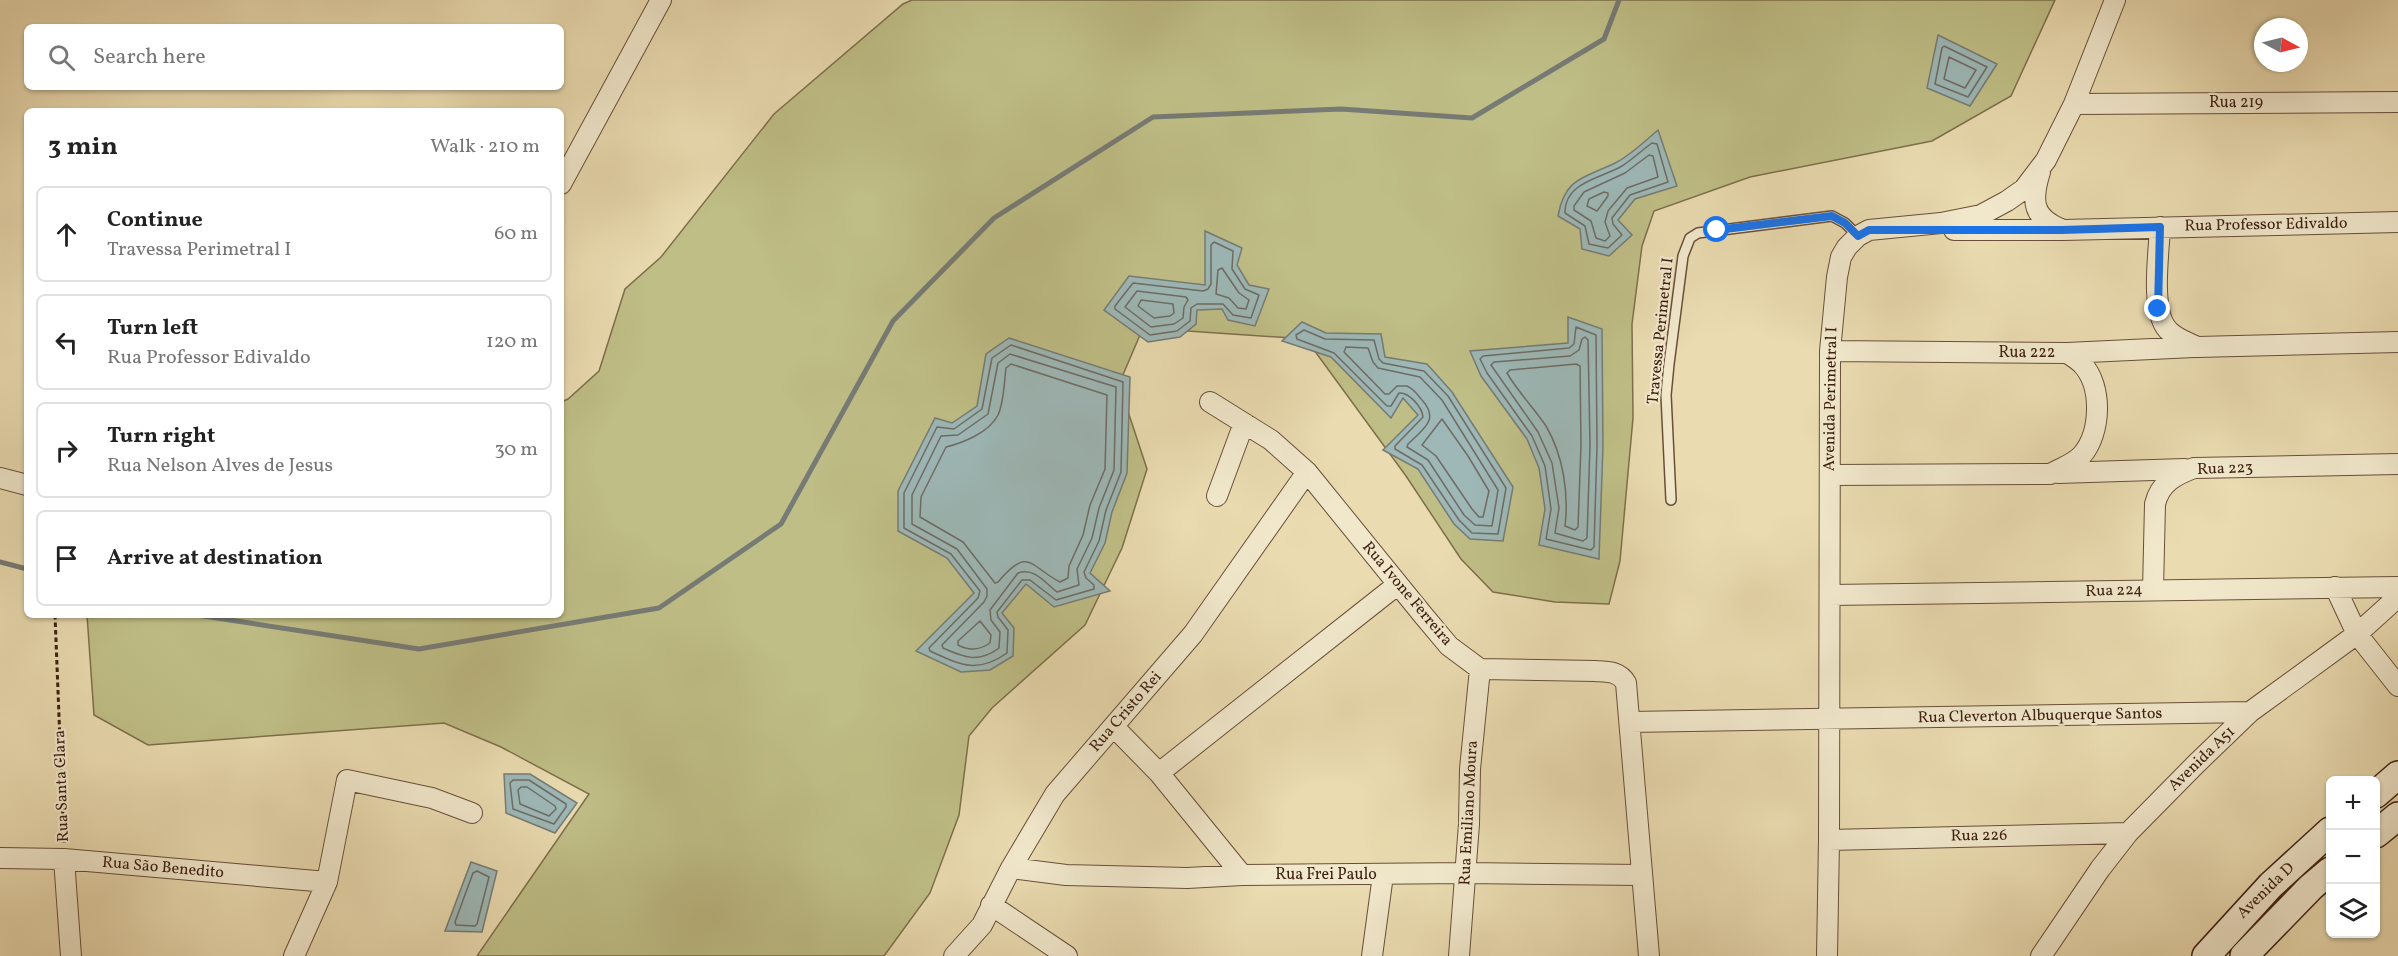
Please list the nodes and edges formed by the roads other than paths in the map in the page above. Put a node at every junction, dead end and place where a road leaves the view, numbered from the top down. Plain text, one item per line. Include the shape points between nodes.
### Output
1 (661, 0) edge
2 (2115, 0) edge
3 (2398, 102) edge
4 (2074, 104) junction
5 (2041, 169) junction
6 (564, 178) edge
7 (2398, 222) edge
8 (2160, 227) junction
9 (2062, 230) junction
10 (1867, 233) junction
11 (2398, 342) edge
12 (2196, 347) junction
13 (1830, 351) junction
14 (2067, 353) junction
15 (1210, 402) dead end
16 (1244, 423) junction
17 (2398, 464) edge
18 (2194, 468) junction
19 (1307, 472) junction
20 (2050, 474) junction
21 (1830, 475) junction
22 (0, 478) edge
23 (24, 484) edge
24 (1217, 496) dead end
25 (1671, 500) dead end
26 (1397, 585) junction
27 (2335, 587) junction
28 (2398, 587) edge
29 (2153, 590) junction
30 (1830, 595) junction
31 (2398, 597) edge
32 (2357, 634) junction
33 (1480, 669) junction
34 (2398, 686) edge
35 (2250, 712) junction
36 (1830, 720) junction
37 (1630, 722) junction
38 (1114, 727) junction
39 (1159, 773) junction
40 (2398, 775) edge
41 (2380, 791) edge
42 (472, 813) dead end
43 (2398, 816) edge
44 (2380, 831) edge
45 (2128, 832) junction
46 (2326, 836) edge
47 (1829, 840) junction
48 (0, 858) edge
49 (64, 860) junction
50 (1011, 868) junction
51 (1466, 873) junction
52 (1242, 875) junction
53 (1383, 875) junction
54 (1642, 875) junction
55 (2326, 875) edge
56 (327, 882) junction
57 (991, 905) junction
58 (71, 956) edge
59 (294, 956) edge
60 (954, 956) edge
61 (1066, 956) edge
62 (1372, 956) edge
63 (1460, 956) edge
64 (1650, 956) edge
65 (1827, 956) edge
66 (2041, 956) edge
67 (2206, 956) edge
68 (2244, 956) edge

1 - 6 street
2 - 4 street
3 - 4 street, Rua 219
4 - 5 street
5 - 9 street via 2034,196 2038,213
5 - 10 street via 2024,189 1981,215
7 - 8 street, Rua Professor Edivaldo
8 - 9 street, Rua Professor Edivaldo
8 - 12 street via 2160,315 2174,335
9 - 10 street, Rua Professor Edivaldo
10 - 13 street, Avenida Perimetral I via 1847,247 1841,258
10 - 25 lane, Travessa Perimetral I via 1832,216 1698,233 1690,238 1677,294 1666,395
11 - 12 street
12 - 14 street
13 - 14 street, Rua 222
13 - 21 street, Avenida Perimetral I
14 - 20 street, Rua 222 via 2082,363 2089,374 2097,413 2094,432 2082,454
15 - 16 street, Rua Ivone Ferreira
16 - 19 street, Rua Ivone Ferreira via 1271,440
16 - 24 street
17 - 18 street, Rua 223
18 - 20 street
18 - 29 street, Rua 223 via 2170,479 2156,496
19 - 26 street, Rua Ivone Ferreira
19 - 38 street, Rua Cristo Rei via 1193,633
20 - 21 street, Rua 222
21 - 30 street, Avenida Perimetral I
22 - 23 street
26 - 33 street, Rua Ivone Ferreira via 1449,646
26 - 39 street
27 - 28 street, Rua 224
27 - 29 street, Rua 224
27 - 32 street
29 - 30 street, Rua 224
30 - 36 street, Avenida Perimetral I
31 - 32 street, Avenida A51
32 - 34 street
32 - 35 street, Avenida A51
33 - 37 street via 1618,674 1626,683
33 - 51 street, Rua Emiliano Moura via 1470,769
35 - 36 street, Rua Cleverton Albuquerque Santos
35 - 45 street, Avenida A51
36 - 37 street, Rua Cleverton Albuquerque Santos
36 - 47 street, Avenida Perimetral I
37 - 54 street
38 - 39 street
38 - 50 street, Rua Cristo Rei via 1055,794
39 - 52 street
40 - 41 street
42 - 56 street via 432,798 347,780
43 - 44 street
45 - 47 street, Rua 226
45 - 66 street, Avenida A51
46 - 67 street, Avenida D via 2271,885
47 - 65 street, Avenida Perimetral I
48 - 49 street, Rua São Benedito
49 - 56 street, Rua São Benedito
49 - 58 street, Rua Santa Clara
50 - 52 street, Rua Frei Paulo via 1066,875
50 - 57 street, Rua Cristo Rei
51 - 53 street, Rua Frei Paulo
51 - 54 street, Rua Frei Paulo
51 - 63 street, Rua Emiliano Moura
52 - 53 street, Rua Frei Paulo
53 - 62 street
54 - 64 street
55 - 68 street, Avenida D
56 - 59 street
57 - 60 street, Rua Cristo Rei via 982,926
57 - 61 street

